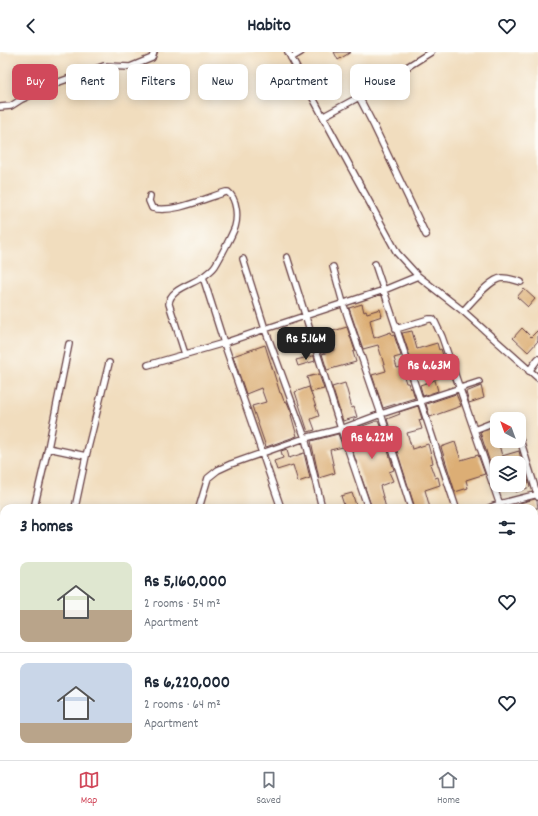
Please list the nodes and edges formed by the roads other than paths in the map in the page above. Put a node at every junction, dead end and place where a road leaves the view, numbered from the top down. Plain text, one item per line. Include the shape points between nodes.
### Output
1 (154, 52) edge
2 (288, 52) edge
3 (301, 52) edge
4 (432, 52) edge
5 (291, 58) junction
6 (410, 65) edge
7 (353, 100) edge
8 (360, 100) edge
9 (0, 107) edge
10 (324, 116) junction
11 (150, 196) dead end
12 (426, 235) dead end
13 (287, 257) dead end
14 (243, 259) dead end
15 (375, 264) dead end
16 (333, 267) dead end
17 (418, 276) junction
18 (203, 277) junction
19 (521, 282) dead end
20 (384, 290) junction
21 (343, 303) junction
22 (463, 311) junction
23 (305, 315) junction
24 (265, 329) junction
25 (396, 329) junction
26 (224, 343) junction
27 (69, 344) dead end
28 (185, 354) junction
29 (538, 359) edge
30 (109, 363) dead end
31 (148, 365) dead end
32 (529, 371) junction
33 (538, 378) edge
34 (479, 382) dead end
35 (461, 388) junction
36 (420, 401) junction
37 (381, 414) junction
38 (490, 424) edge
39 (341, 429) junction
40 (474, 430) junction
41 (304, 438) junction
42 (48, 448) junction
43 (523, 448) edge
44 (262, 454) junction
45 (86, 456) junction
46 (538, 495) edge
47 (35, 504) edge
48 (76, 504) edge
49 (200, 504) edge
50 (280, 504) edge
51 (321, 504) edge
52 (367, 504) edge
53 (410, 504) edge
54 (455, 504) edge
55 (499, 504) edge
56 (507, 504) edge

1 - 9 street via 152,58 140,64 130,67 104,66 59,82 11,106
2 - 5 street
3 - 5 street
4 - 6 street
5 - 10 street
7 - 10 street
8 - 12 street
10 - 17 street via 398,253
11 - 18 street via 152,208 156,210 179,208 226,192 233,197 235,227 214,267
13 - 23 street
14 - 24 street
15 - 20 street
16 - 21 street
17 - 20 street
17 - 22 street
18 - 26 street
18 - 28 street via 175,292 169,300
19 - 22 street via 501,278 495,280
20 - 21 street
20 - 25 street
21 - 23 street
21 - 37 street
22 - 32 street
23 - 24 street
23 - 39 street
24 - 26 street
24 - 41 street
25 - 35 street via 433,320
25 - 36 street
26 - 28 street
26 - 44 street
27 - 42 street
28 - 31 street
29 - 32 street
30 - 45 street
32 - 33 street
34 - 35 street
35 - 36 street
35 - 40 street
36 - 37 street
36 - 54 street
37 - 39 street
37 - 53 street
38 - 40 street
39 - 41 street
39 - 52 street
40 - 55 street
41 - 44 street
41 - 51 street
42 - 45 street
42 - 47 street
43 - 46 street
44 - 49 street via 218,470 208,478
44 - 50 street
45 - 48 street
46 - 56 street

